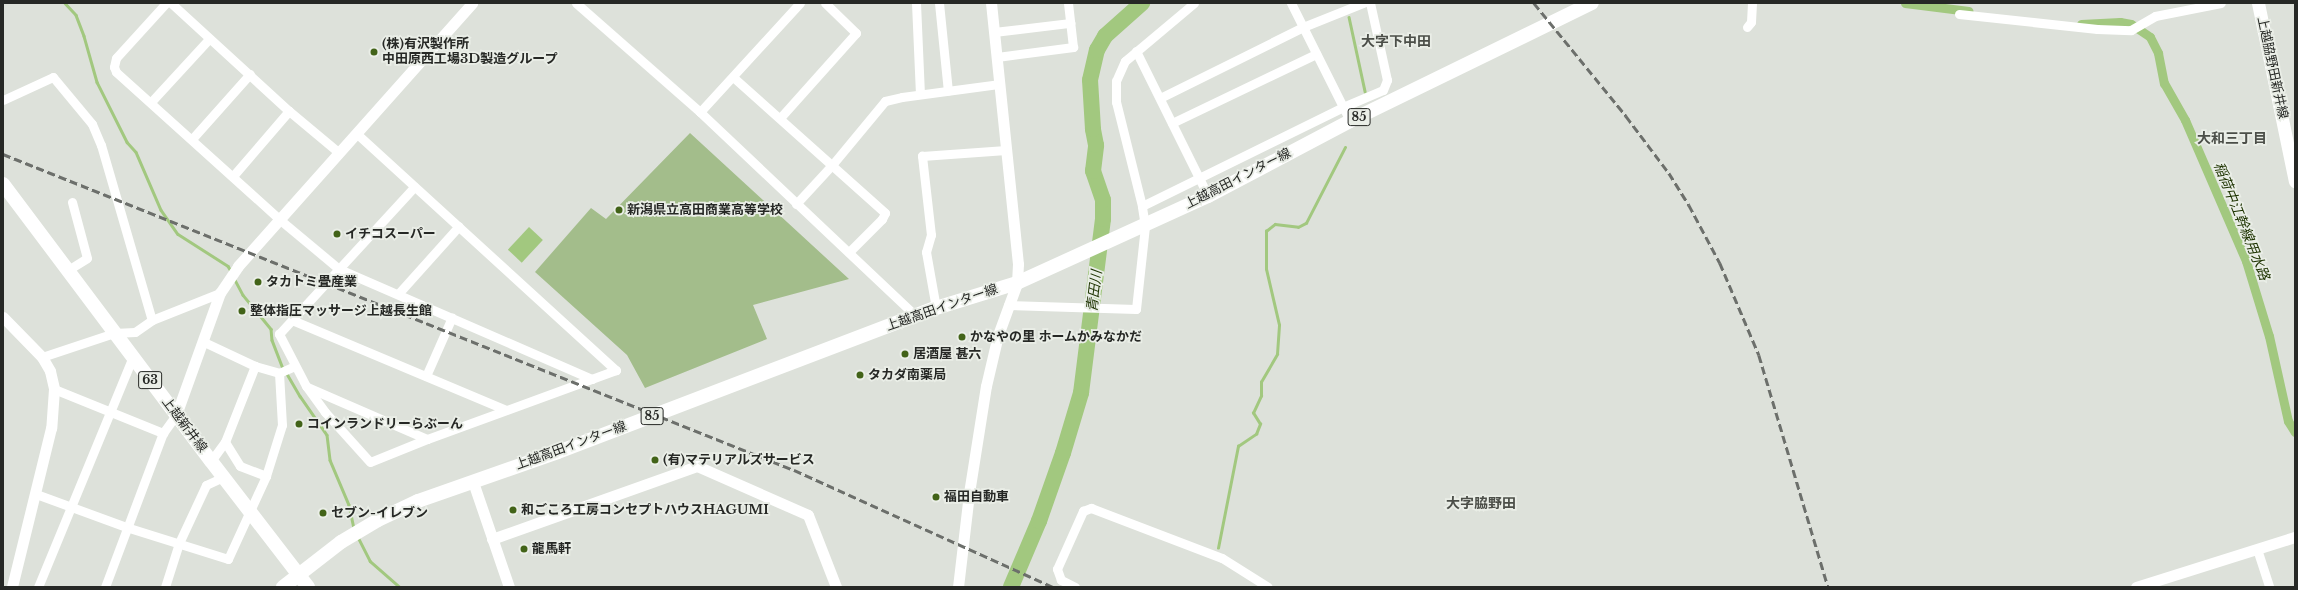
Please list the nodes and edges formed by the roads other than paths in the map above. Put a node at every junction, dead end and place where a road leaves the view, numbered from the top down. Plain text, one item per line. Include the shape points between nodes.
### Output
1 (166, 3) edge
2 (171, 3) edge
3 (472, 3) edge
4 (576, 3) edge
5 (800, 3) edge
6 (825, 3) edge
7 (916, 3) edge
8 (939, 3) edge
9 (991, 3) edge
10 (1068, 3) edge
11 (1194, 3) edge
12 (1291, 3) edge
13 (1363, 3) edge
14 (1370, 3) edge
15 (1592, 3) edge
16 (1752, 3) edge
17 (2221, 3) edge
18 (2258, 3) edge
19 (1959, 14) dead end
20 (1070, 23) junction
21 (1303, 27) junction
22 (1747, 28) dead end
23 (994, 32) junction
24 (209, 39) junction
25 (1136, 51) junction
26 (1316, 54) junction
27 (997, 57) junction
28 (250, 74) junction
29 (733, 77) junction
30 (1000, 84) junction
31 (948, 91) junction
32 (920, 94) junction
33 (1160, 98) junction
34 (3, 100) edge
35 (151, 102) junction
36 (1343, 107) junction
37 (289, 111) junction
38 (700, 112) junction
39 (780, 118) junction
40 (1350, 121) junction
41 (1172, 123) junction
42 (356, 133) junction
43 (192, 140) junction
44 (1006, 150) junction
45 (338, 152) junction
46 (832, 165) junction
47 (233, 176) junction
48 (1199, 178) junction
49 (2295, 181) edge
50 (3, 184) edge
51 (414, 187) junction
52 (1208, 196) junction
53 (72, 202) dead end
54 (796, 204) junction
55 (1142, 206) junction
56 (279, 219) junction
57 (459, 226) junction
58 (1145, 226) junction
59 (849, 252) junction
60 (339, 269) junction
61 (68, 270) junction
62 (1017, 283) junction
63 (220, 293) junction
64 (398, 294) junction
65 (1008, 305) junction
66 (936, 308) junction
67 (916, 316) junction
68 (452, 317) junction
69 (152, 320) junction
70 (292, 320) junction
71 (4, 322) edge
72 (114, 332) junction
73 (204, 342) junction
74 (42, 357) junction
75 (133, 357) junction
76 (255, 366) junction
77 (293, 367) junction
78 (279, 373) junction
79 (426, 376) junction
80 (592, 379) junction
81 (306, 386) junction
82 (54, 389) junction
83 (506, 410) junction
84 (109, 411) junction
85 (176, 415) junction
86 (163, 433) junction
87 (426, 439) junction
88 (225, 442) junction
89 (211, 461) junction
90 (266, 476) junction
91 (223, 477) junction
92 (472, 482) junction
93 (36, 494) junction
94 (72, 508) junction
95 (250, 512) junction
96 (126, 527) junction
97 (2295, 537) edge
98 (492, 539) junction
99 (179, 544) junction
100 (2257, 549) junction
101 (300, 574) junction
102 (12, 587) edge
103 (38, 587) edge
104 (105, 587) edge
105 (165, 587) edge
106 (283, 587) edge
107 (308, 587) edge
108 (509, 587) edge
109 (836, 587) edge
110 (958, 587) edge
111 (1075, 587) edge
112 (1268, 587) edge
113 (2136, 587) edge
114 (2269, 587) edge

1 - 35 street via 114,62 116,72
2 - 24 street
3 - 42 street
4 - 38 street
5 - 29 street
6 - 39 street via 856,33
7 - 32 street
8 - 31 street
9 - 23 street
10 - 20 street
11 - 25 street
12 - 21 street
13 - 21 street
14 - 36 street via 1387,80 1383,90
15 - 40 main road, 上越高田インター線 / 85
16 - 22 street via 1752,22
17 - 19 street via 2155,16 2131,30 2097,29
18 - 49 main road, 上越脇野田新井線
20 - 23 street
20 - 27 street via 1073,47
21 - 26 street
21 - 33 street
23 - 27 street
24 - 28 street
24 - 35 street
25 - 33 street
25 - 55 street via 1119,70 1115,90
26 - 36 street
26 - 41 street
27 - 30 street
28 - 37 street
28 - 43 street
29 - 38 street
29 - 39 street
30 - 31 street
30 - 44 street
31 - 32 street
32 - 46 street via 885,101
33 - 41 street
34 - 69 street via 53,76 92,124 101,145
35 - 43 street
36 - 40 street
36 - 48 street
37 - 45 street
37 - 47 street
38 - 54 street
39 - 46 street
40 - 52 main road, 上越高田インター線 / 85
41 - 48 street
42 - 45 street
42 - 51 street
43 - 47 street
44 - 62 street via 1017,250
44 - 66 street via 922,156 931,235 926,252
45 - 56 street
46 - 54 street
46 - 59 street via 885,213
47 - 56 street
48 - 52 street
48 - 55 street
50 - 61 main road, 上越新井線 / 63
51 - 57 street
51 - 60 street
52 - 58 main road, 上越高田インター線 / 85
53 - 61 street via 87,258
54 - 59 street
55 - 58 street
56 - 60 street
56 - 63 street via 238,266
57 - 64 street
57 - 80 street via 616,370
58 - 62 main road, 上越高田インター線 / 85
58 - 65 street via 1136,309
59 - 67 street
60 - 64 street
60 - 70 street
61 - 72 main road, 上越新井線 / 63
62 - 65 street
62 - 66 main road, 上越高田インター線 / 85
63 - 69 street
63 - 73 street
64 - 68 street
65 - 110 street via 986,386 969,493
66 - 67 main road, 上越高田インター線 / 85
67 - 92 main road, 上越高田インター線 / 85 via 558,452
68 - 79 street
68 - 80 street
69 - 72 street via 135,332
70 - 77 street via 279,334
70 - 79 street
71 - 74 street
72 - 74 street
72 - 75 main road, 上越新井線 / 63
73 - 76 street
73 - 85 street
74 - 82 street via 50,371
75 - 84 street
75 - 85 main road, 上越新井線 / 63
76 - 78 street
76 - 88 street
77 - 78 street
77 - 81 street
78 - 90 street via 282,425
79 - 83 street
80 - 83 street
81 - 87 street
81 - 87 street via 325,412 370,462
82 - 84 street
82 - 93 street via 52,428
83 - 87 street
84 - 86 street
84 - 94 street
85 - 86 street
85 - 89 main road, 上越新井線 / 63
86 - 96 street
88 - 89 street
88 - 90 street via 240,466
89 - 91 main road, 上越新井線 / 63
90 - 95 street
91 - 95 main road, 上越新井線 / 63
91 - 99 street via 206,485
92 - 98 street
92 - 101 main road, 上越高田インター線 / 85 via 418,501 378,520 341,542
93 - 94 street
93 - 102 street
94 - 96 street
94 - 103 street
95 - 99 street via 228,559
95 - 101 main road, 上越新井線 / 63
96 - 99 street
96 - 104 street
97 - 100 street
98 - 108 street
98 - 109 street via 697,466 808,515
99 - 105 street
100 - 113 street
100 - 114 street
101 - 106 main road, 上越高田インター線 / 85
101 - 107 main road, 上越新井線 / 63
111 - 112 street via 1062,580 1057,569 1082,511 1091,508 1222,558

